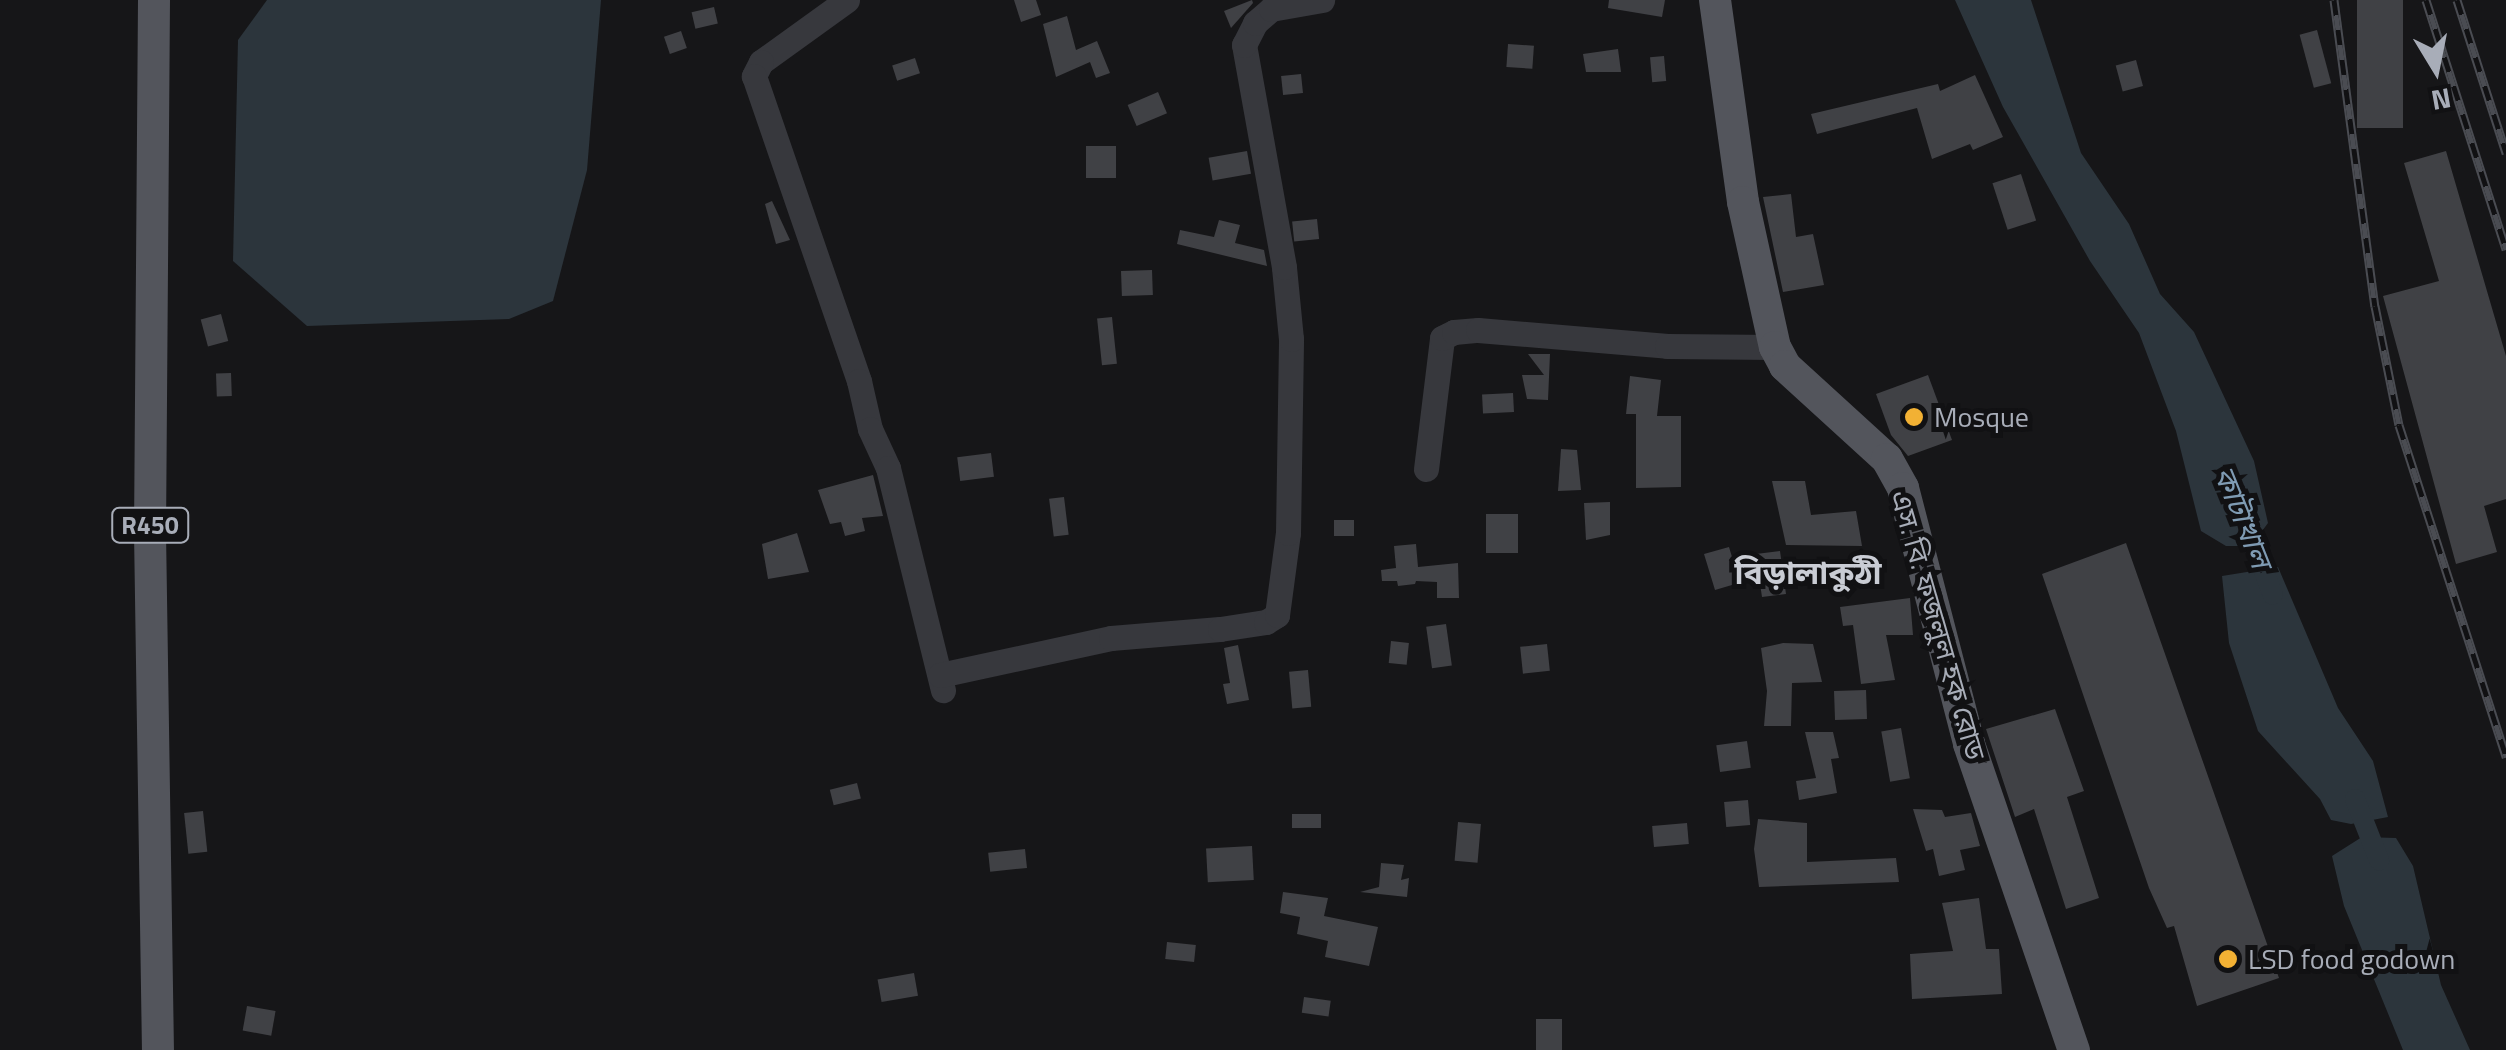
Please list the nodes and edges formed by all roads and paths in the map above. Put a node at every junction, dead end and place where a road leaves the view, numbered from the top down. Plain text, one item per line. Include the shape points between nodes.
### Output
1 (154, 0) edge
2 (847, 0) edge
3 (1322, 0) edge
4 (1715, 0) edge
5 (1775, 347) junction
6 (1426, 469) dead end
7 (158, 1050) edge
8 (2074, 1050) edge

1 - 7 main road, R450 via 150,532
2 - 3 street via 761,62 754,76 888,468 941,682 1111,638 1220,629 1277,615 1288,533 1291,339 1244,46 1262,14
4 - 5 main road, এস. বি. ফজলুল হক রোড via 1742,202
5 - 6 street via 1454,332 1442,338
5 - 8 main road, এস. বি. ফজলুল হক রোড via 1786,366 1887,460 1902,488 1969,744

